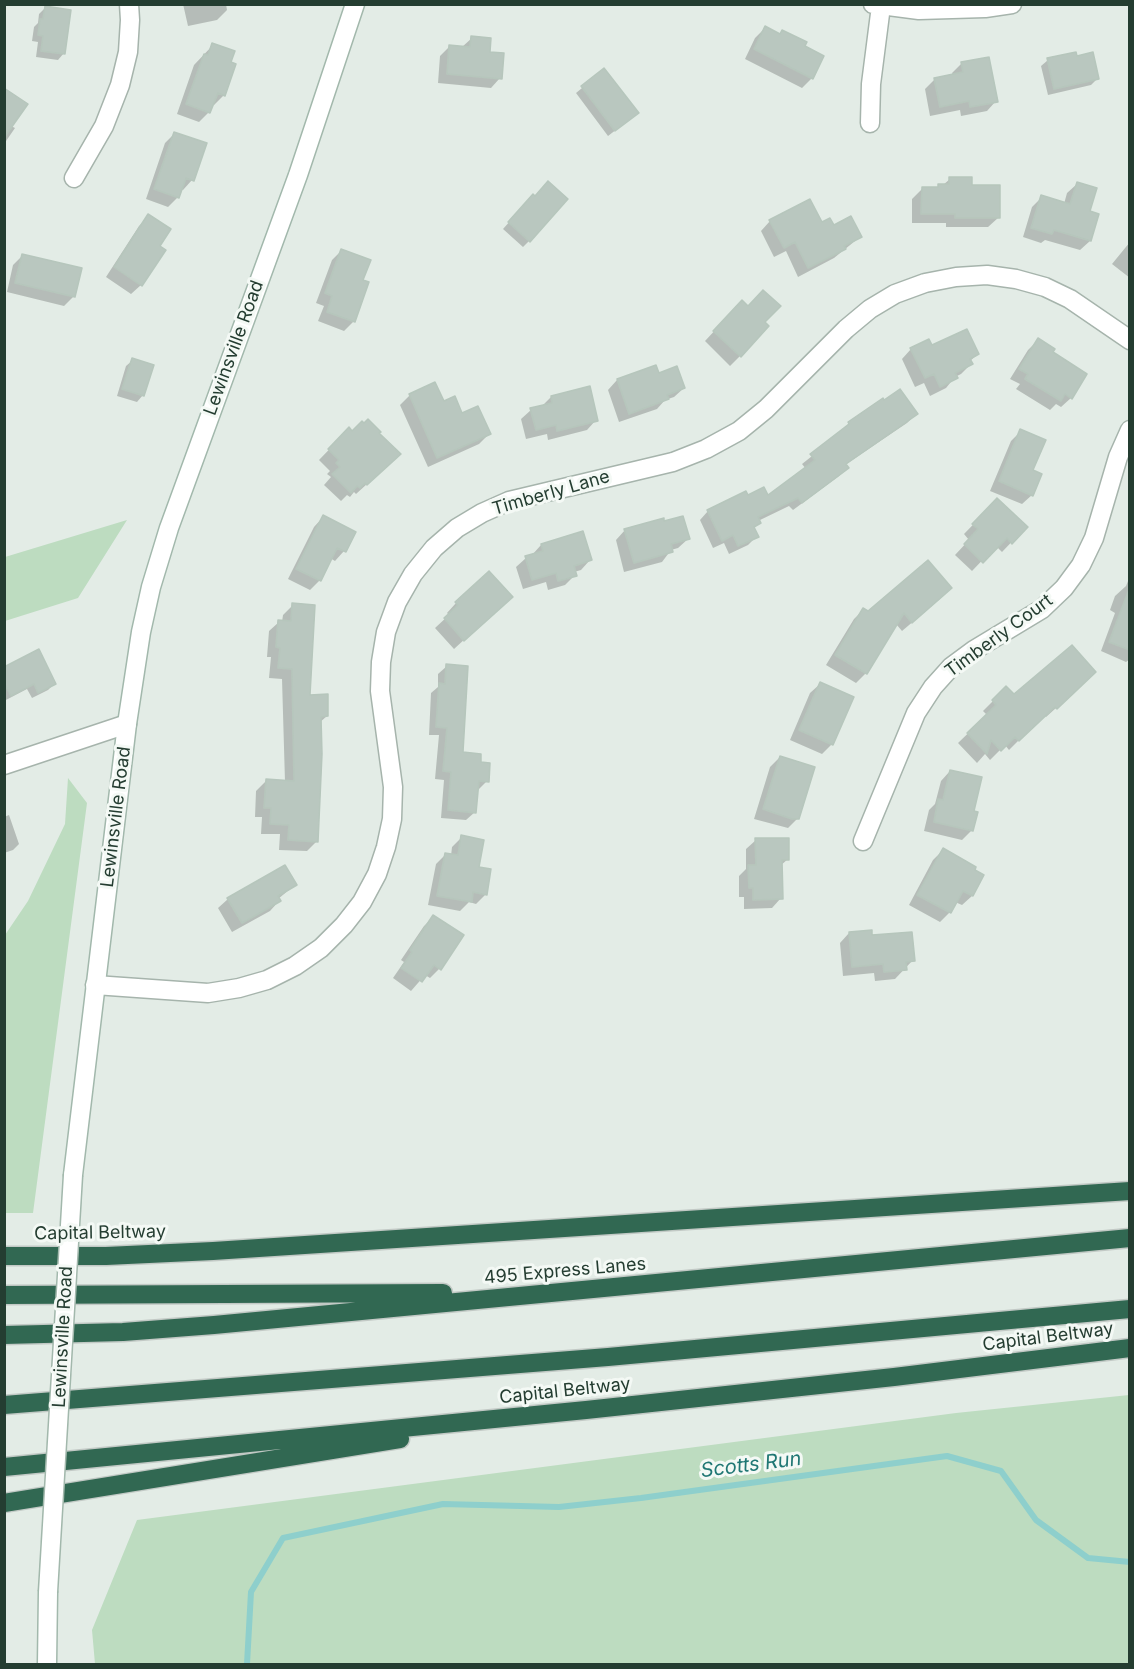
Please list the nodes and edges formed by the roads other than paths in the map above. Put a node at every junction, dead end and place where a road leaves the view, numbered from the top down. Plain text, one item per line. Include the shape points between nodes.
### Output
1 (129, 4) edge
2 (355, 4) edge
3 (1012, 4) edge
4 (877, 5) edge
5 (870, 123) dead end
6 (74, 178) dead end
7 (1130, 340) edge
8 (1130, 430) edge
9 (127, 724) junction
10 (4, 765) edge
11 (863, 841) dead end
12 (95, 985) junction
13 (1130, 1191) edge
14 (1130, 1238) edge
15 (4, 1256) edge
16 (562, 1292) junction
17 (4, 1295) edge
18 (1130, 1309) edge
19 (4, 1335) edge
20 (1130, 1348) edge
21 (4, 1405) edge
22 (586, 1410) junction
23 (4, 1467) edge
24 (4, 1503) edge
25 (46, 1665) edge

1 - 6 street via 128,52 120,85 104,126
2 - 9 street, Lewinsville Road via 298,175 169,528 141,632
3 - 4 street via 919,10
4 - 5 street
7 - 12 street, Timberly Lane via 1070,299 1045,287 987,276 925,283 870,309 766,409 706,449 674,462 509,501 457,528 413,574 386,632 380,691 393,787 392,819 377,874 344,925 321,948 294,966 267,980 238,988 208,993
8 - 11 street, Timberly Court via 1094,538 1081,565 1042,609 975,650 933,687 916,713
9 - 10 street
9 - 12 street, Lewinsville Road
12 - 25 street, Lewinsville Road, bridge via 73,1175
13 - 15 highway, Capital Beltway via 213,1251
14 - 16 highway, 495 Express Lanes
16 - 17 highway
16 - 19 highway, 495 Express Lanes via 135,1331
18 - 21 highway via 608,1357
20 - 22 highway, Capital Beltway
22 - 23 highway, Capital Beltway
22 - 24 highway

